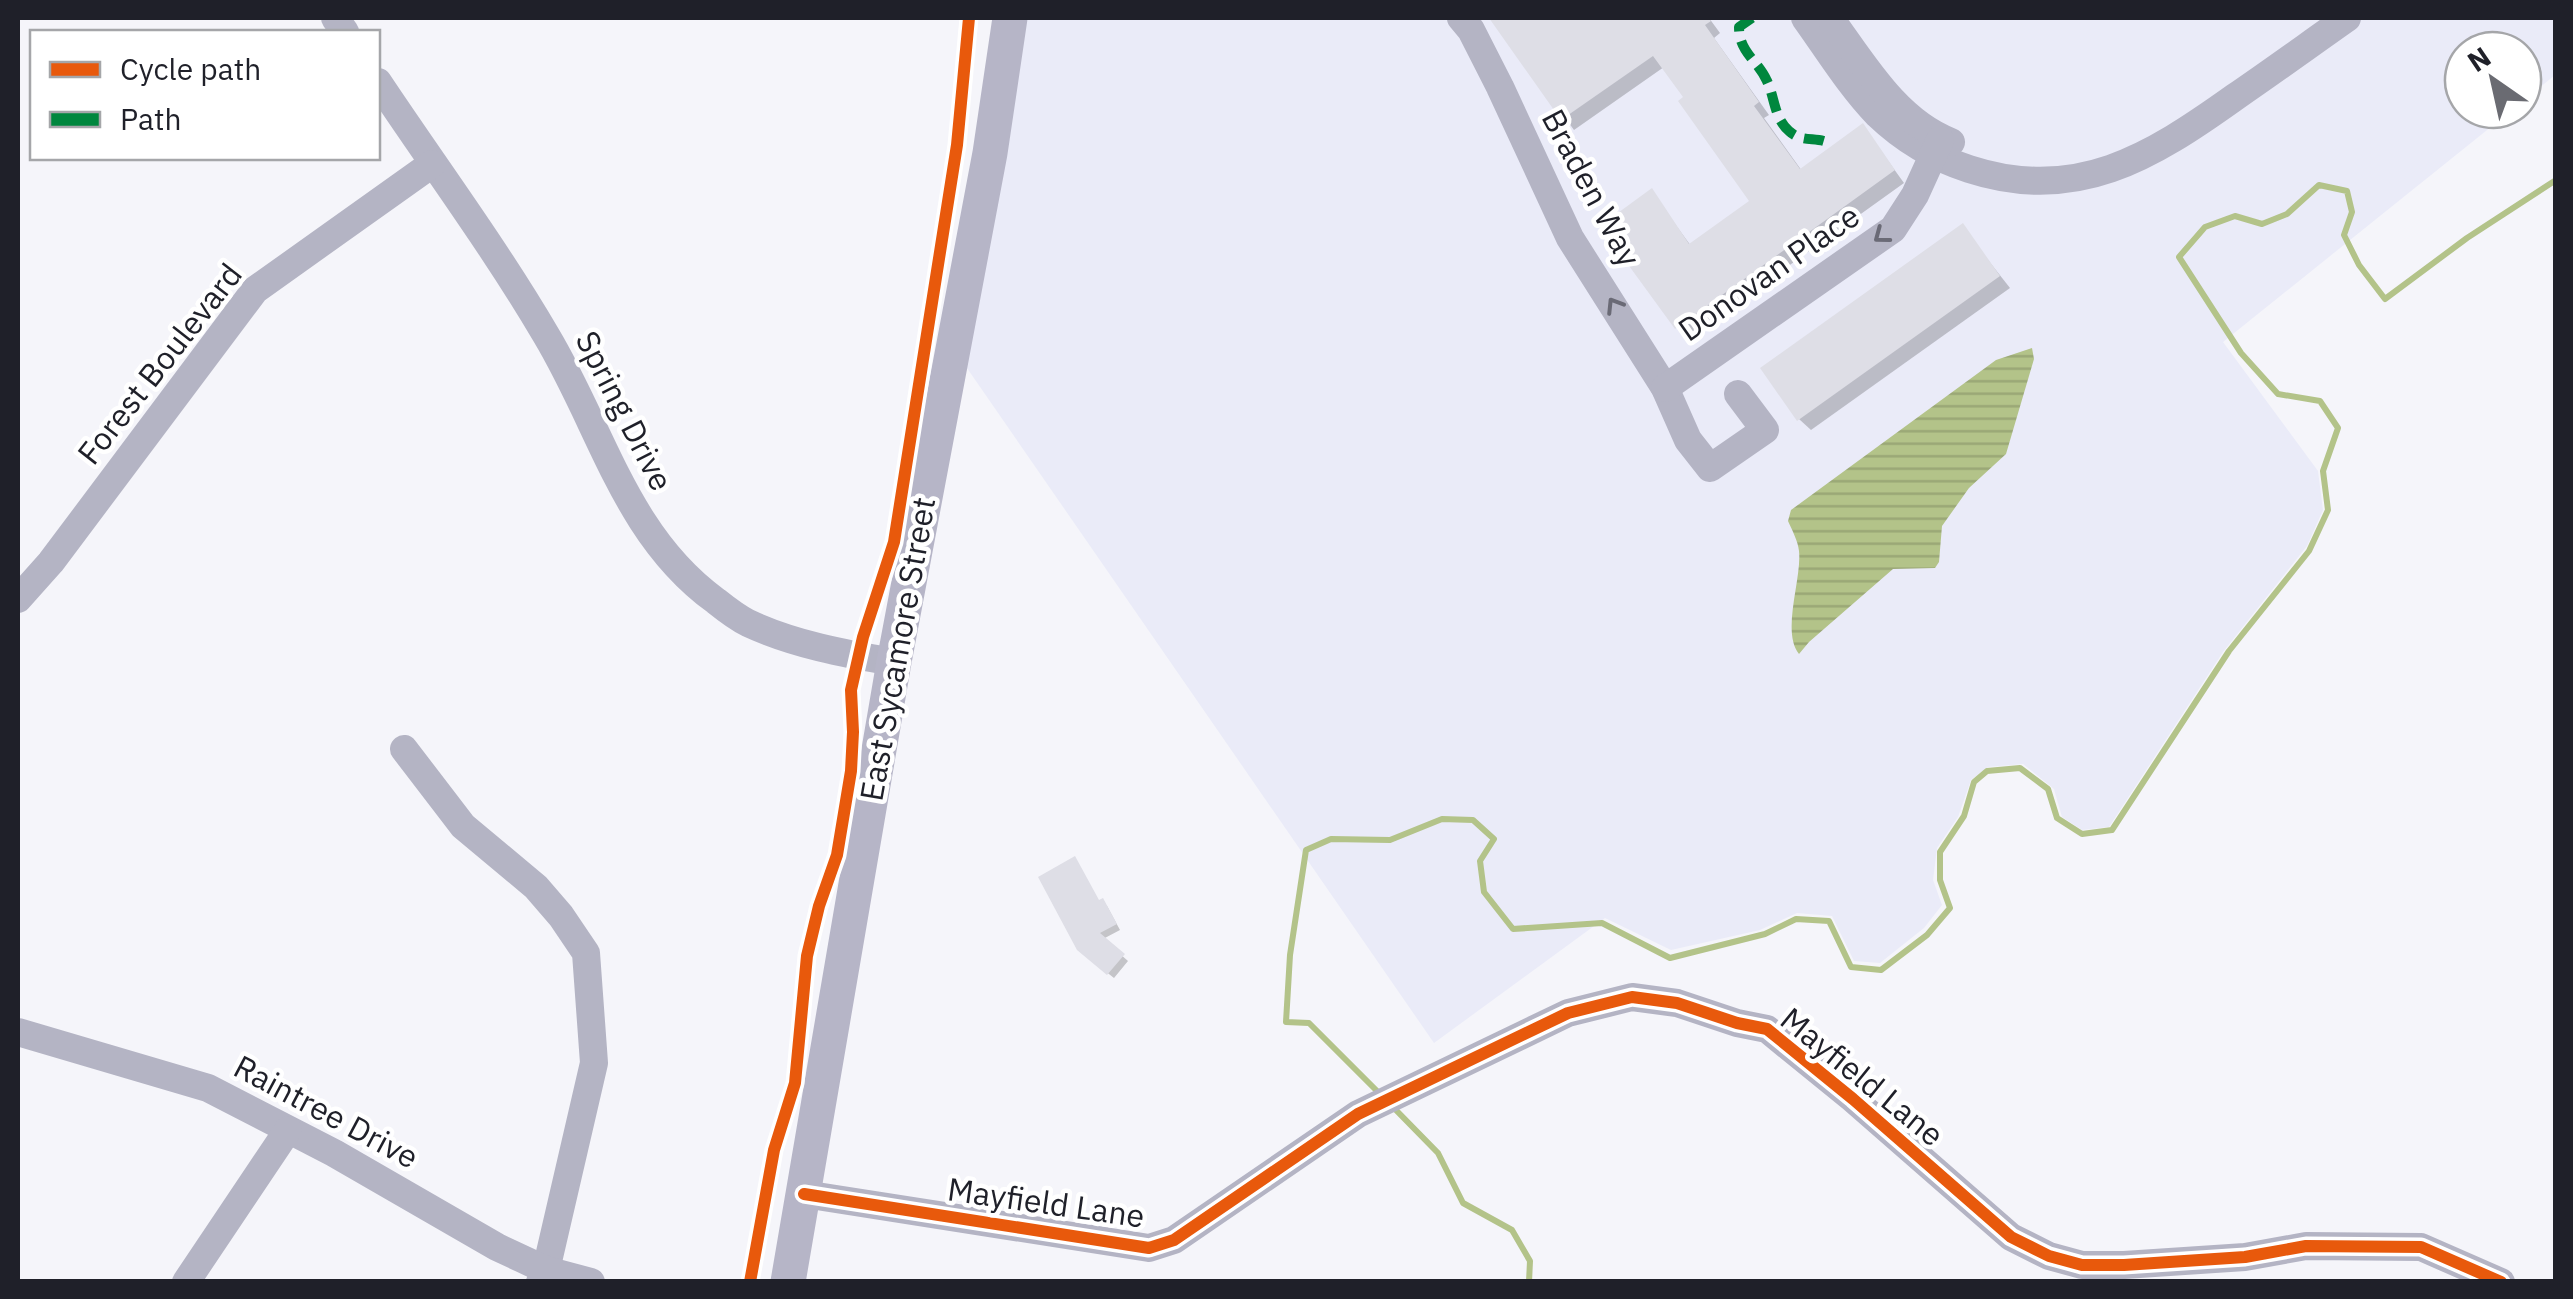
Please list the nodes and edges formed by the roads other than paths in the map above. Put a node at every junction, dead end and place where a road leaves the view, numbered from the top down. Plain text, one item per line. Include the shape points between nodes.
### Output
1 (1010, 18) edge
2 (1461, 18) edge
3 (1805, 18) edge
4 (1830, 18) edge
5 (2347, 18) edge
6 (380, 85) edge
7 (1937, 147) junction
8 (432, 164) junction
9 (1666, 388) junction
10 (1738, 394) dead end
11 (18, 600) edge
12 (894, 662) junction
13 (404, 749) dead end
14 (18, 1032) edge
15 (288, 1130) junction
16 (804, 1194) junction
17 (543, 1276) edge
18 (186, 1282) edge
19 (591, 1282) edge
20 (788, 1282) edge
21 (2501, 1282) edge

1 - 12 main road, East Sycamore Street
9 -> 2 street, Braden Way via 1570,238
3 - 7 street via 1879,116
4 - 7 street
5 - 7 street via 2162,148 2109,169 2022,163
6 - 8 street, Spring Drive
7 -> 9 street, Donovan Place via 1893,228
8 - 11 street, Forest Boulevard via 255,290
8 - 12 street, Spring Drive via 531,309 625,492 676,568 743,621 782,637
9 - 10 street, Braden Way via 1688,440 1710,468 1765,430
12 - 16 main road, East Sycamore Street
13 - 17 street via 463,826 536,887 586,953 594,1063
14 - 15 street, Raintree Drive via 208,1088
15 - 17 street, Raintree Drive
15 - 18 street
16 - 20 main road, East Sycamore Street
16 - 21 street, Mayfield Lane via 1149,1248 1174,1240 1358,1114 1568,1013 1632,998 1767,1028 2011,1237 2049,1256 2082,1265 2124,1265 2306,1246 2421,1247
17 - 19 street, Raintree Drive

